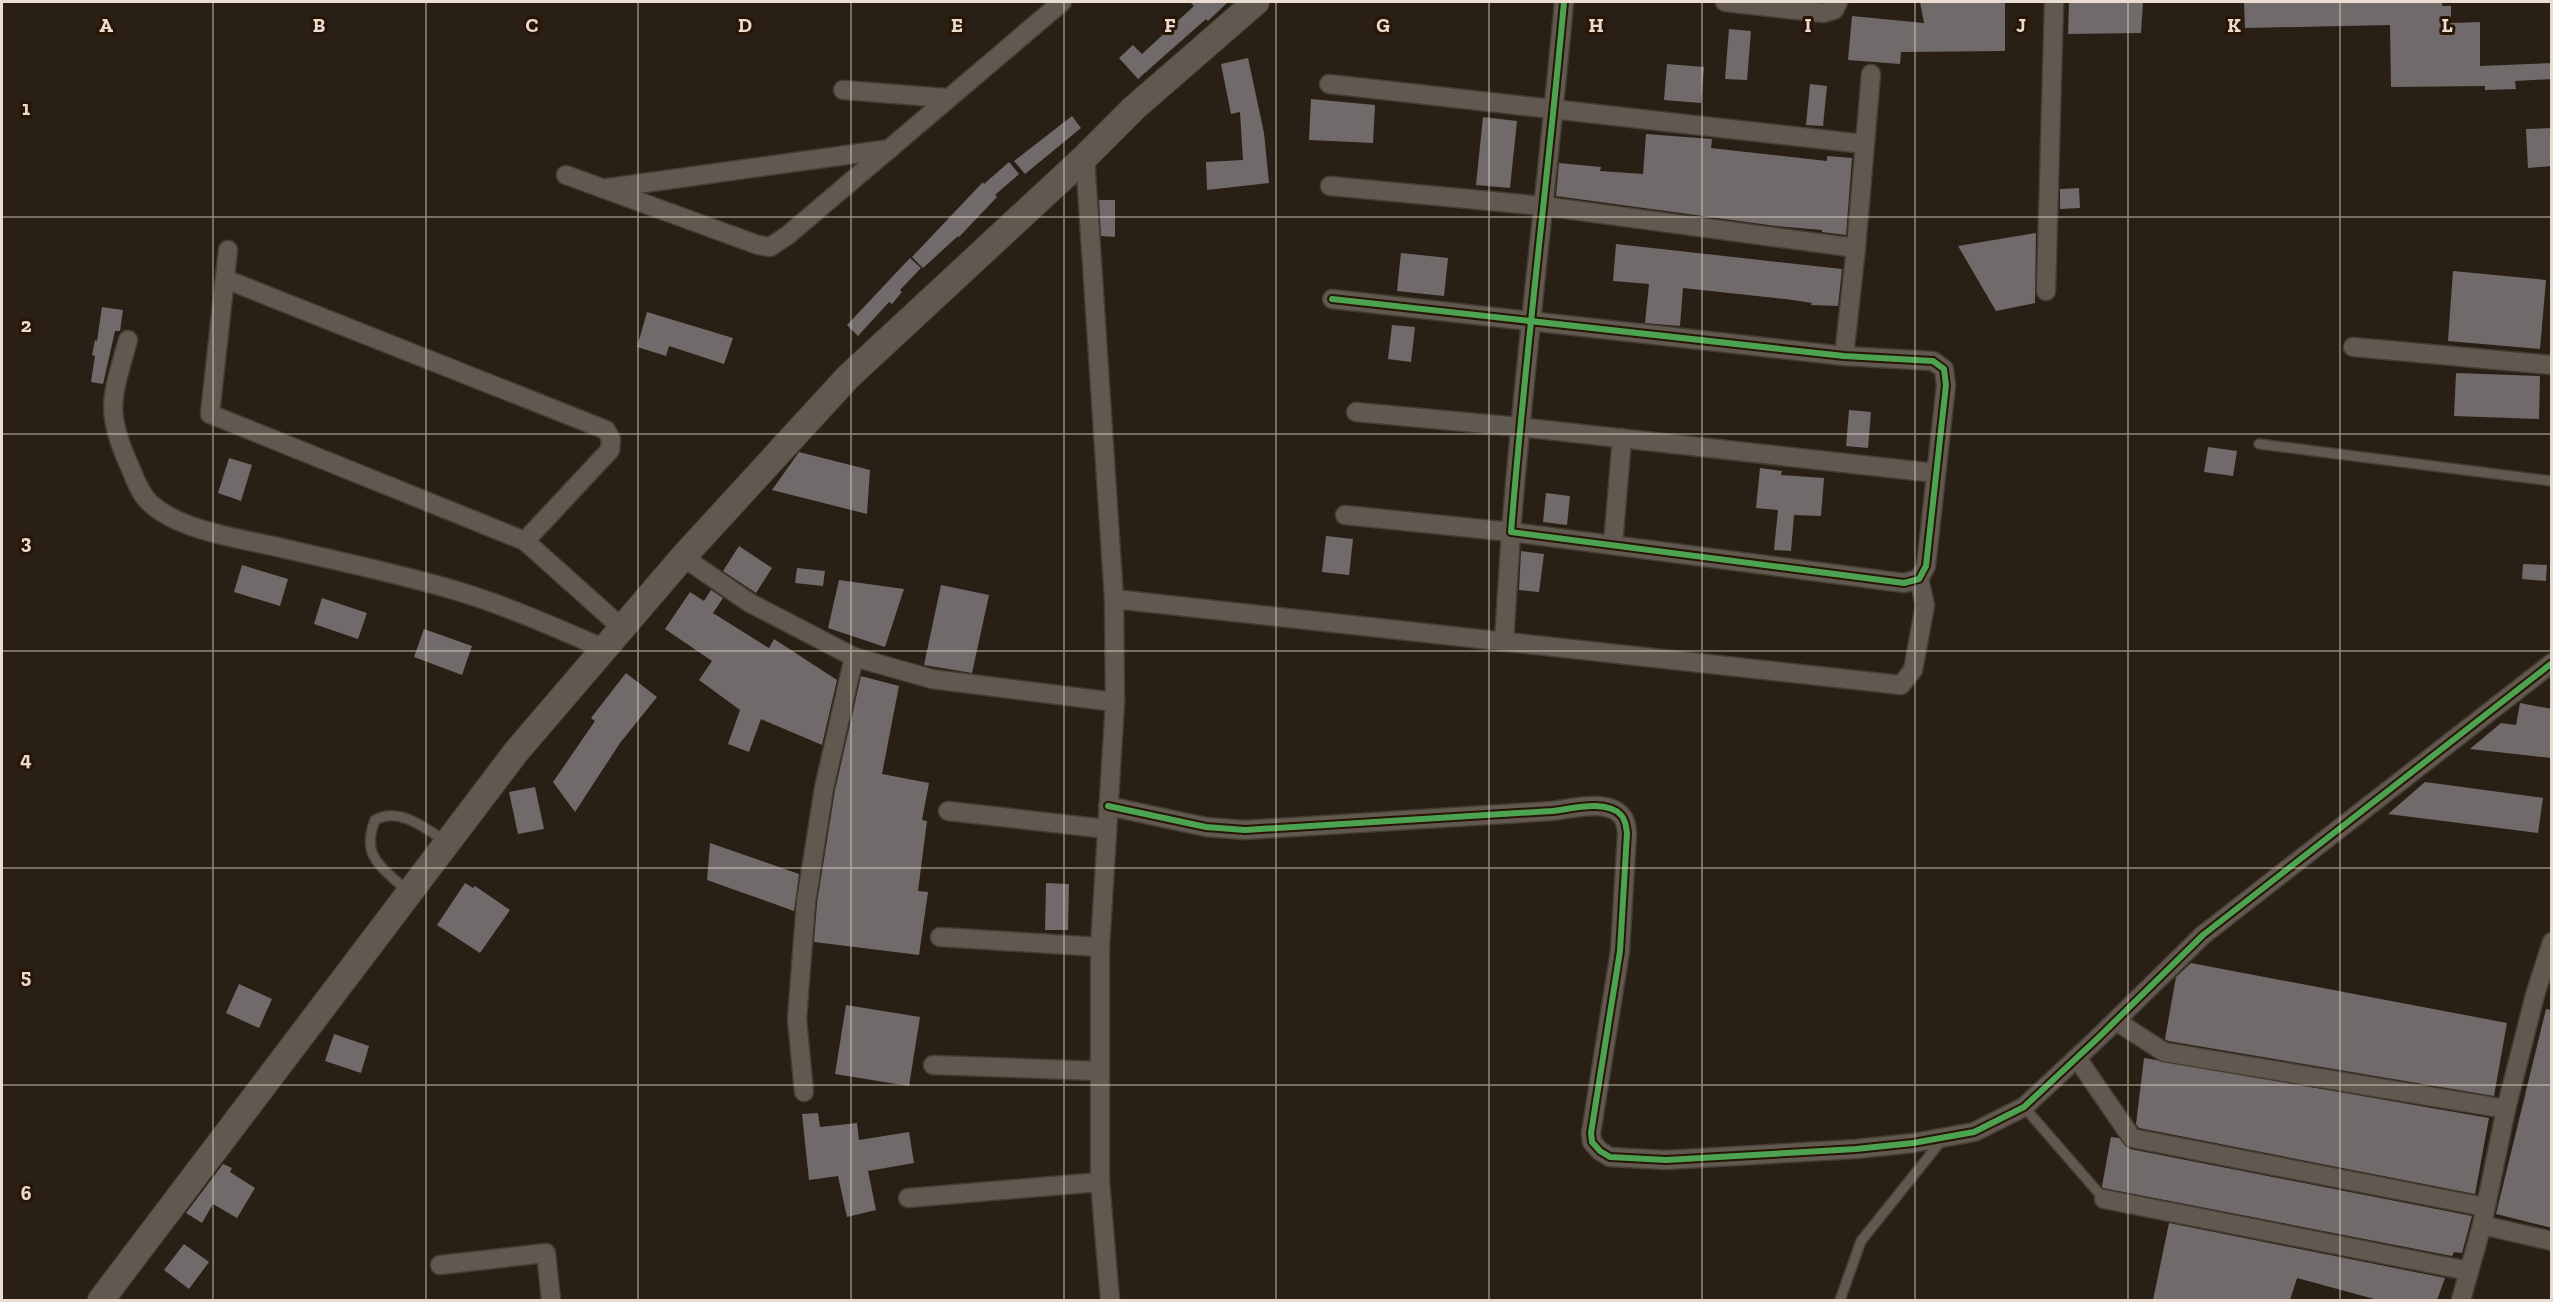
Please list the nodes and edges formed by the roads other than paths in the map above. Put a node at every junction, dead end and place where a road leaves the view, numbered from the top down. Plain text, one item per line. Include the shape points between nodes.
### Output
1 (1062, 2) edge
2 (1564, 2) edge
3 (1725, 2) edge
4 (1838, 2) edge
5 (2054, 2) edge
6 (1249, 4) edge
7 (1871, 74) dead end
8 (1329, 84) dead end
9 (843, 90) dead end
10 (946, 98) junction
11 (1554, 110) junction
12 (1864, 144) junction
13 (890, 149) junction
14 (1085, 158) junction
15 (566, 174) dead end
16 (1330, 186) dead end
17 (607, 189) junction
18 (1543, 206) junction
19 (1856, 248) junction
20 (228, 250) dead end
21 (225, 279) junction
22 (2046, 291) dead end
23 (1332, 299) dead end
24 (1533, 320) junction
25 (128, 340) dead end
26 (2353, 347) dead end
27 (1844, 356) junction
28 (2552, 365) edge
29 (1356, 412) dead end
30 (1520, 427) junction
31 (1622, 438) junction
32 (2259, 444) dead end
33 (1935, 473) junction
34 (2552, 482) edge
35 (1345, 515) dead end
36 (1511, 532) junction
37 (525, 541) junction
38 (1613, 544) junction
39 (683, 557) junction
40 (1919, 579) junction
41 (1114, 599) junction
42 (621, 627) junction
43 (1504, 641) junction
44 (603, 648) junction
45 (854, 657) junction
46 (2552, 663) edge
47 (1115, 702) junction
48 (1108, 806) junction
49 (948, 811) dead end
50 (1107, 829) junction
51 (448, 843) junction
52 (410, 894) junction
53 (940, 937) dead end
54 (1100, 947) junction
55 (2550, 954) edge
56 (2116, 1021) junction
57 (2077, 1058) junction
58 (933, 1065) dead end
59 (1098, 1071) junction
60 (804, 1092) dead end
61 (2024, 1107) junction
62 (2506, 1109) junction
63 (1944, 1137) junction
64 (1100, 1182) junction
65 (908, 1198) dead end
66 (2104, 1199) joint
67 (2485, 1207) junction
68 (2481, 1225) junction
69 (2552, 1240) edge
70 (440, 1265) dead end
71 (2469, 1271) junction
72 (100, 1300) edge
73 (551, 1300) edge
74 (1110, 1300) edge
75 (1840, 1300) edge
76 (2461, 1300) edge

1 - 10 street
2 - 11 street
3 - 4 street via 1824,13 1834,10
5 - 22 street
6 - 14 main road
7 - 12 street
8 - 11 street
9 - 10 street
10 - 13 street
11 - 12 street
11 - 18 street
12 - 19 street
13 - 17 street
13 - 17 street via 770,247 758,246
14 - 39 main road via 848,377
14 - 41 street
15 - 17 street
16 - 18 street
18 - 19 street
18 - 24 street
19 - 27 street
20 - 21 street
21 - 37 street via 210,414
21 - 37 street via 606,430 611,439 610,450
23 - 24 street
24 - 27 street
24 - 30 street
25 - 44 street via 111,399 112,419 118,442 148,502 172,518 456,591
26 - 28 street
27 - 33 street via 1933,361 1944,369 1946,385
29 - 30 street
30 - 31 street
30 - 36 street
31 - 33 street
31 - 38 street
32 - 34 lane
33 - 40 street via 1926,566
35 - 36 street
36 - 38 street
36 - 43 street
37 - 42 street
38 - 40 street via 1904,583
39 - 42 main road
39 - 45 street via 750,603
40 - 43 street via 1925,605 1913,670 1900,685
41 - 43 street
41 - 47 street
42 - 44 main road
44 - 51 main road via 516,752
45 - 47 street via 932,680
45 - 60 street via 824,788 806,902 797,1019
46 - 56 street via 2204,935
47 - 48 street
48 - 50 street
48 - 63 street via 1206,827 1245,830 1598,807 1620,813 1627,833 1620,951 1591,1133 1592,1142 1600,1151 1610,1157 1666,1160 1856,1149
49 - 50 street
50 - 54 street
51 - 52 main road
51 - 52 lane via 403,818 385,815 375,820 369,834 374,859
52 - 72 main road
53 - 54 street
54 - 59 street
55 - 62 street via 2535,995
56 - 57 street
56 - 62 street via 2164,1052
57 - 61 street
57 - 67 street via 2132,1138
58 - 59 street
59 - 64 street
61 - 63 street via 1974,1132
61 - 66 lane
62 - 67 street
63 - 75 lane via 1861,1241
64 - 65 street
64 - 74 street
66 - 71 street
67 - 68 street
68 - 69 street
68 - 71 street
70 - 73 street via 546,1253
71 - 76 street

